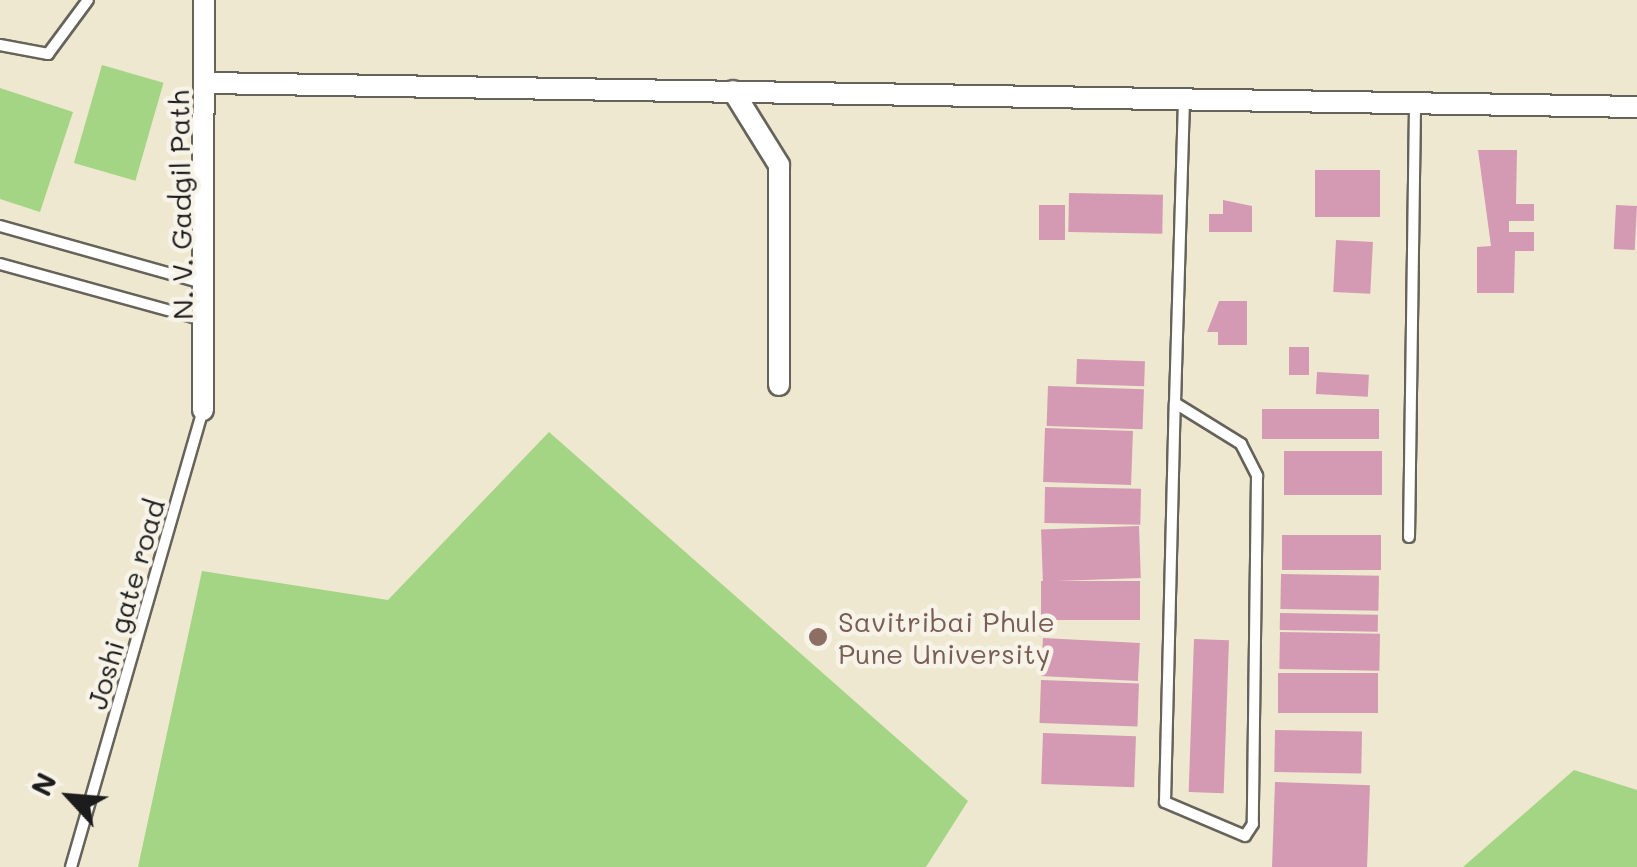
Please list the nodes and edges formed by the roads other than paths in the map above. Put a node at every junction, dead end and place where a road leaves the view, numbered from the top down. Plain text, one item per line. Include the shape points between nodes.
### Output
1 (88, 0) edge
2 (204, 0) edge
3 (0, 45) edge
4 (207, 83) junction
5 (732, 92) junction
6 (1184, 100) junction
7 (1415, 103) junction
8 (1637, 107) edge
9 (0, 226) edge
10 (0, 264) edge
11 (210, 285) junction
12 (210, 322) junction
13 (779, 384) dead end
14 (1175, 404) junction
15 (203, 410) joint
16 (1409, 537) dead end
17 (71, 867) edge

1 - 3 lane via 48,54
2 - 4 street, N. V. Gadgil Path
4 - 5 street
4 - 11 street, N. V. Gadgil Path
5 - 6 street
5 - 13 street via 779,165
6 - 7 street
6 - 14 lane
7 - 8 street
7 - 16 lane
9 - 11 lane
10 - 12 lane
11 - 12 street, N. V. Gadgil Path
12 - 15 street, N. V. Gadgil Path
14 - 14 lane via 1165,802 1245,836 1254,824 1257,476 1242,444
15 - 17 lane, Joshi gate road

